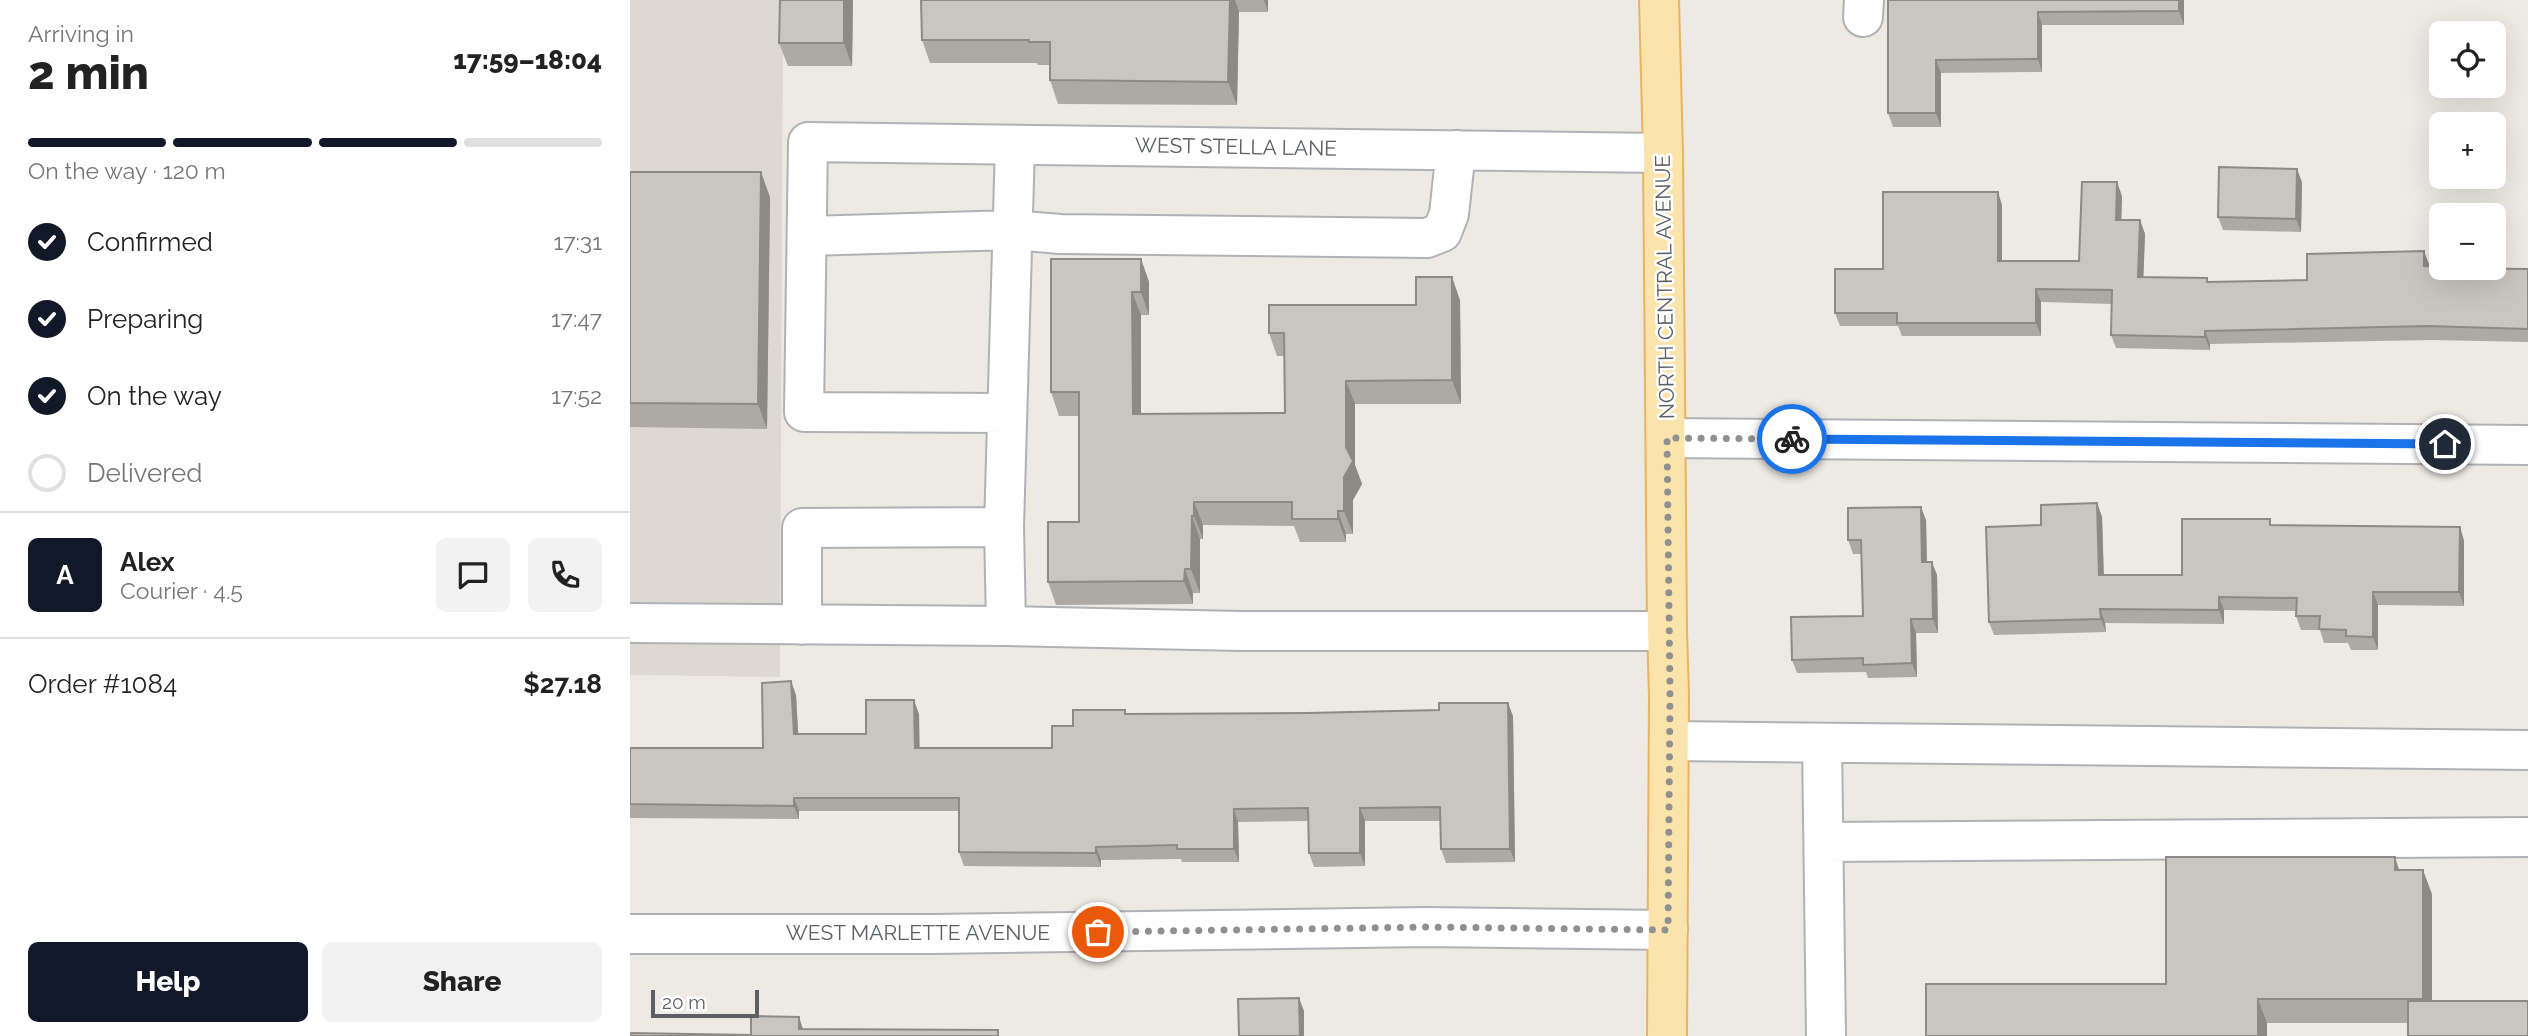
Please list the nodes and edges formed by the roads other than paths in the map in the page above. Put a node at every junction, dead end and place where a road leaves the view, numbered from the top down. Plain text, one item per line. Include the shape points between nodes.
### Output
1 (1659, 0) edge
2 (1015, 145) junction
3 (1456, 150) junction
4 (1663, 153) junction
5 (1013, 230) junction
6 (807, 236) junction
7 (1007, 413) junction
8 (1667, 438) junction
9 (2528, 444) edge
10 (1004, 527) junction
11 (630, 623) edge
12 (802, 625) junction
13 (1006, 626) junction
14 (1667, 631) junction
15 (1669, 741) junction
16 (1822, 743) junction
17 (2528, 750) edge
18 (2528, 837) edge
19 (1824, 842) junction
20 (1668, 930) junction
21 (630, 934) edge
22 (1667, 1036) edge
23 (1826, 1036) edge

1 - 4 main road, NORTH CENTRAL AVENUE
2 - 3 street, WEST STELLA LANE
2 - 5 street
2 - 6 street, WEST STELLA LANE via 808,142
3 - 4 street, WEST STELLA LANE
3 - 5 street via 1449,214 1442,232 1427,238
4 - 8 main road, NORTH CENTRAL AVENUE
5 - 6 street
5 - 7 street
6 - 7 street via 804,412
7 - 10 street
8 - 9 street
8 - 14 main road, NORTH CENTRAL AVENUE
10 - 12 street via 802,528
10 - 13 street
11 - 12 street
12 - 13 street
13 - 14 street
14 - 15 main road, NORTH CENTRAL AVENUE
15 - 16 street
15 - 20 main road, NORTH CENTRAL AVENUE
16 - 17 street
16 - 19 street
18 - 19 street
19 - 23 street
20 - 21 street, WEST MARLETTE AVENUE via 1426,927
20 - 22 main road, NORTH CENTRAL AVENUE

